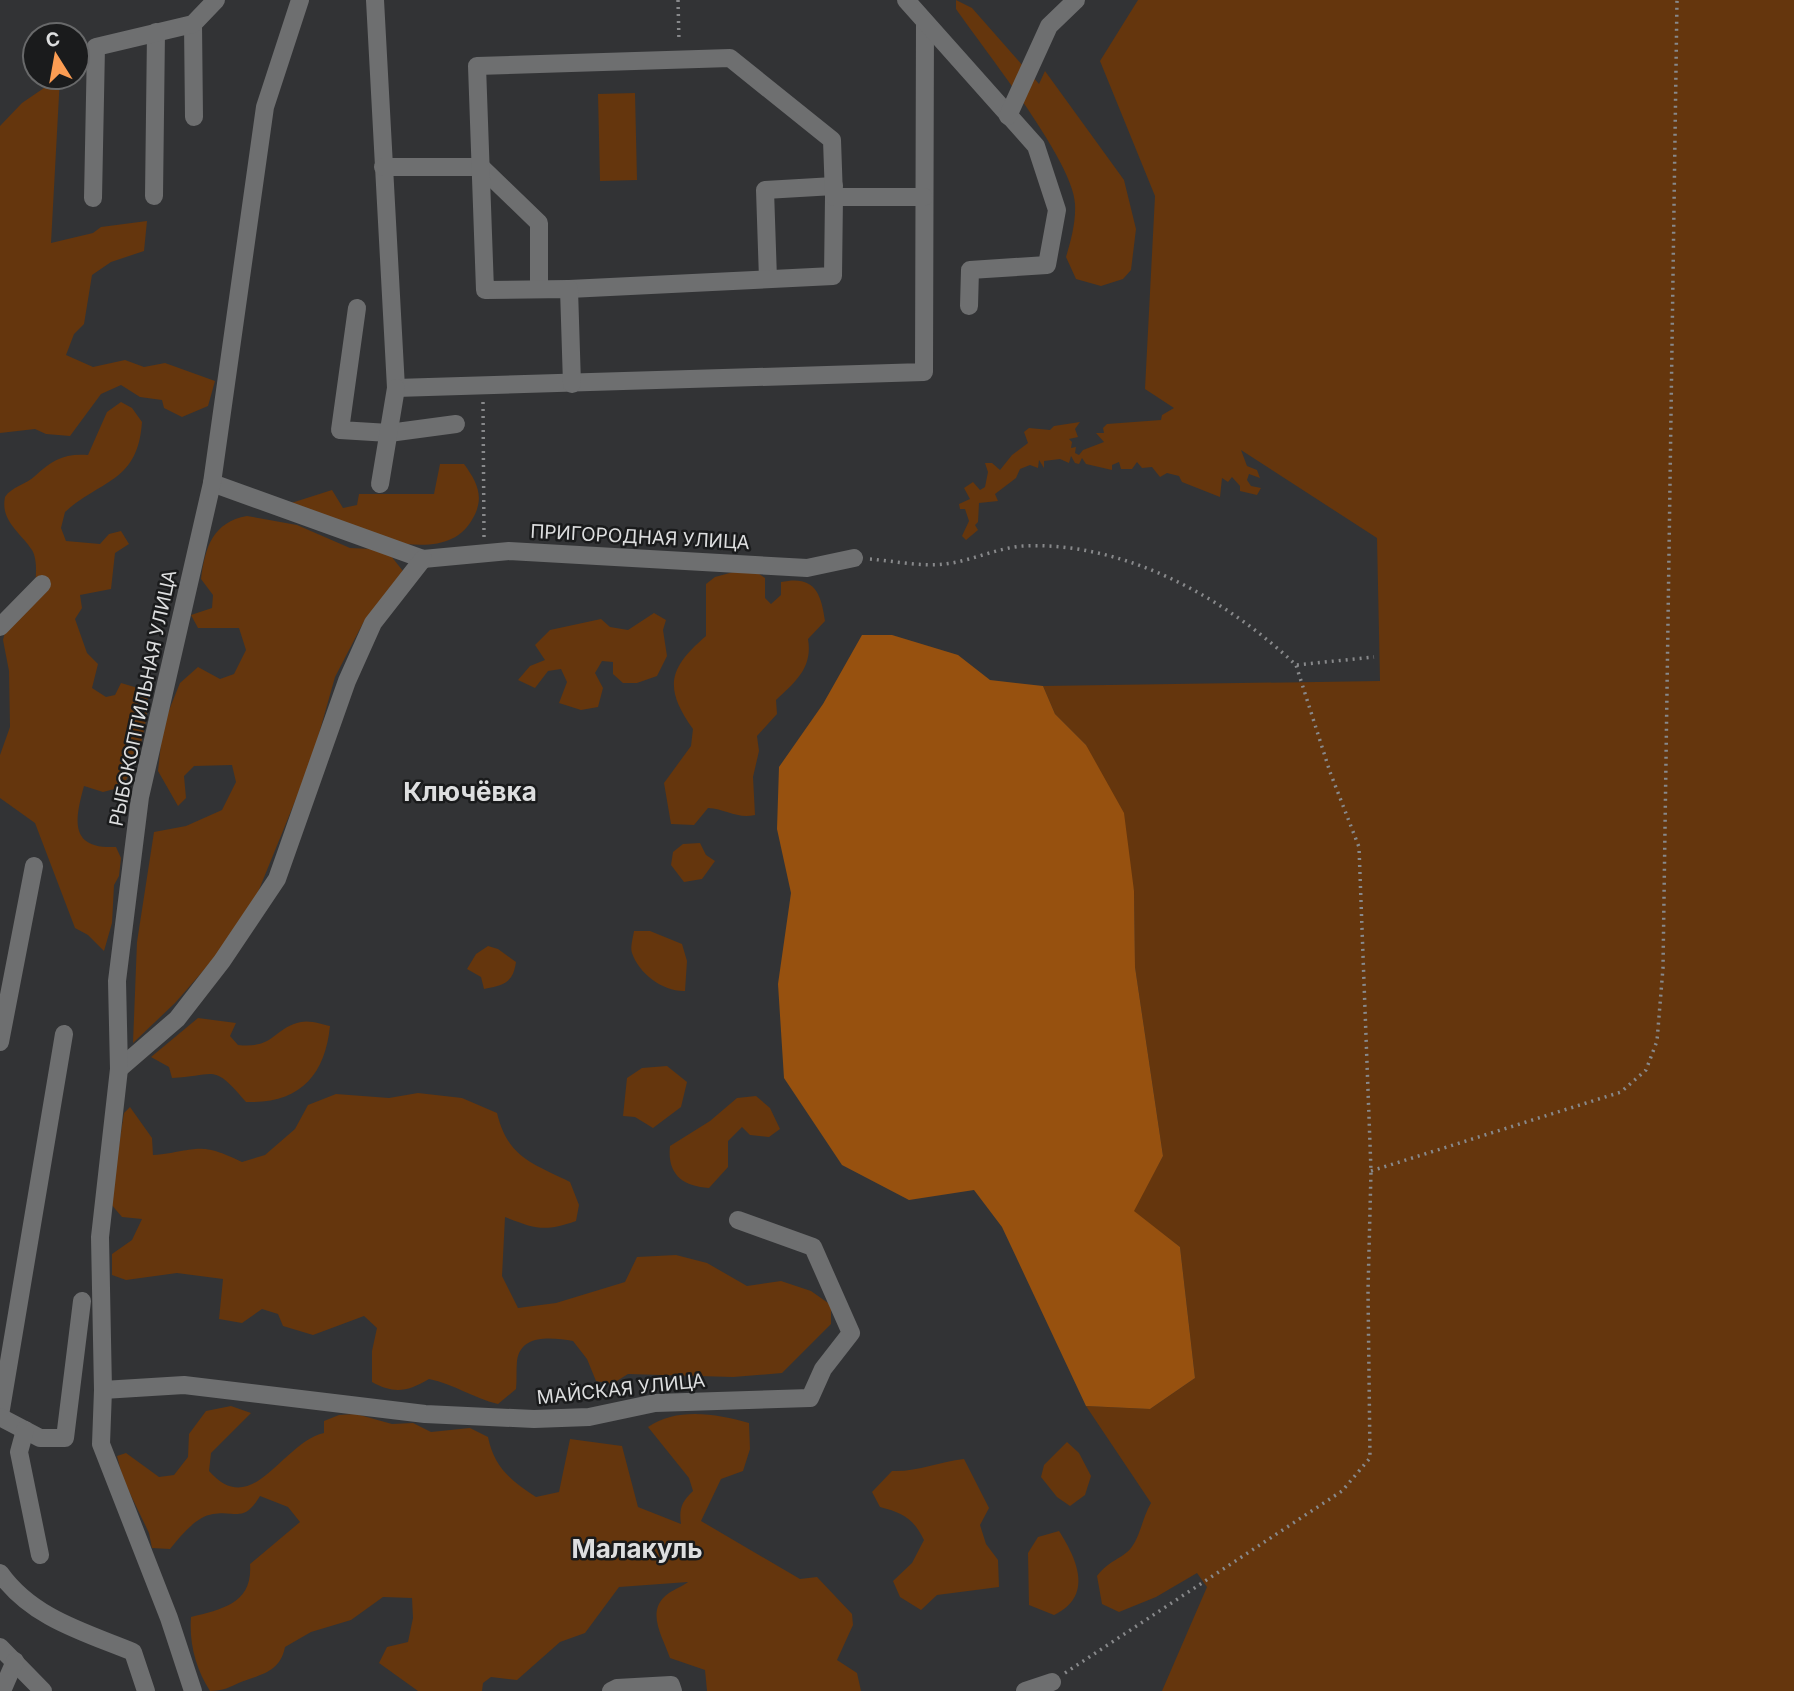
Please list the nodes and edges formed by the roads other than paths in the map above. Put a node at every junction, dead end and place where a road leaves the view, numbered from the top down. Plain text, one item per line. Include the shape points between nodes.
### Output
1 (216, 0) edge
2 (300, 0) edge
3 (375, 0) edge
4 (906, 0) edge
5 (1076, 0) edge
6 (925, 22) junction
7 (193, 24) junction
8 (156, 32) junction
9 (1008, 116) junction
10 (194, 117) dead end
11 (383, 167) junction
12 (481, 167) junction
13 (834, 191) junction
14 (154, 196) dead end
15 (924, 197) junction
16 (93, 198) dead end
17 (768, 279) junction
18 (539, 289) junction
19 (569, 289) junction
20 (969, 306) dead end
21 (357, 308) dead end
22 (572, 384) junction
23 (396, 388) junction
24 (456, 424) dead end
25 (388, 433) junction
26 (212, 483) junction
27 (380, 484) dead end
28 (854, 558) road end
29 (423, 559) junction
30 (42, 584) dead end
31 (0, 627) edge
32 (34, 866) dead end
33 (64, 1034) dead end
34 (0, 1042) edge
35 (119, 1069) junction
36 (738, 1220) dead end
37 (82, 1301) dead end
38 (103, 1390) junction
39 (0, 1416) edge
40 (25, 1430) junction
41 (40, 1555) dead end
42 (0, 1573) edge
43 (0, 1647) edge
44 (15, 1661) junction
45 (1052, 1682) road end
46 (2, 1691) edge
47 (43, 1691) edge
48 (146, 1691) edge
49 (193, 1691) edge
50 (611, 1691) edge
51 (673, 1691) edge
52 (1025, 1691) edge

1 - 7 street
2 - 26 street, РЫБОКОПТИЛЬНАЯ УЛИЦА via 265,107
3 - 11 street
4 - 6 street
5 - 9 street via 1049,26
6 - 9 street
6 - 15 street
7 - 8 street
7 - 10 street
8 - 14 street
8 - 16 street via 96,47
9 - 20 street via 1036,146 1057,210 1047,265 970,270
11 - 12 street
11 - 23 street
12 - 13 street via 477,66 730,58 832,140
12 - 18 street via 539,223
12 - 18 street via 485,290
13 - 15 street
13 - 17 street via 833,276
13 - 17 street via 765,190
15 - 22 street via 924,372
17 - 19 street
18 - 19 street
19 - 22 street
21 - 25 street via 341,430
22 - 23 street
23 - 25 street
24 - 25 street
25 - 27 street
26 - 29 street
26 - 35 street, РЫБОКОПТИЛЬНАЯ УЛИЦА via 140,797 117,981
28 - 29 street, ПРИГОРОДНАЯ УЛИЦА via 807,568 509,551
29 - 35 street via 373,623 347,681 278,879 177,1019
30 - 31 street
32 - 34 street
33 - 39 street
35 - 38 street, РЫБОКОПТИЛЬНАЯ УЛИЦА via 100,1237
36 - 38 street, МАЙСКАЯ УЛИЦА via 813,1247 851,1333 823,1370 810,1398 655,1403 589,1417 534,1419 425,1413 184,1385
37 - 40 street via 65,1438 40,1438
38 - 49 street, РЫБОКОПТИЛЬНАЯ УЛИЦА via 101,1444
39 - 40 street
40 - 41 street via 19,1452
42 - 48 street via 13,1591 44,1615 133,1652
43 - 44 street
44 - 46 street
44 - 47 street
45 - 52 street
50 - 51 street via 671,1685

